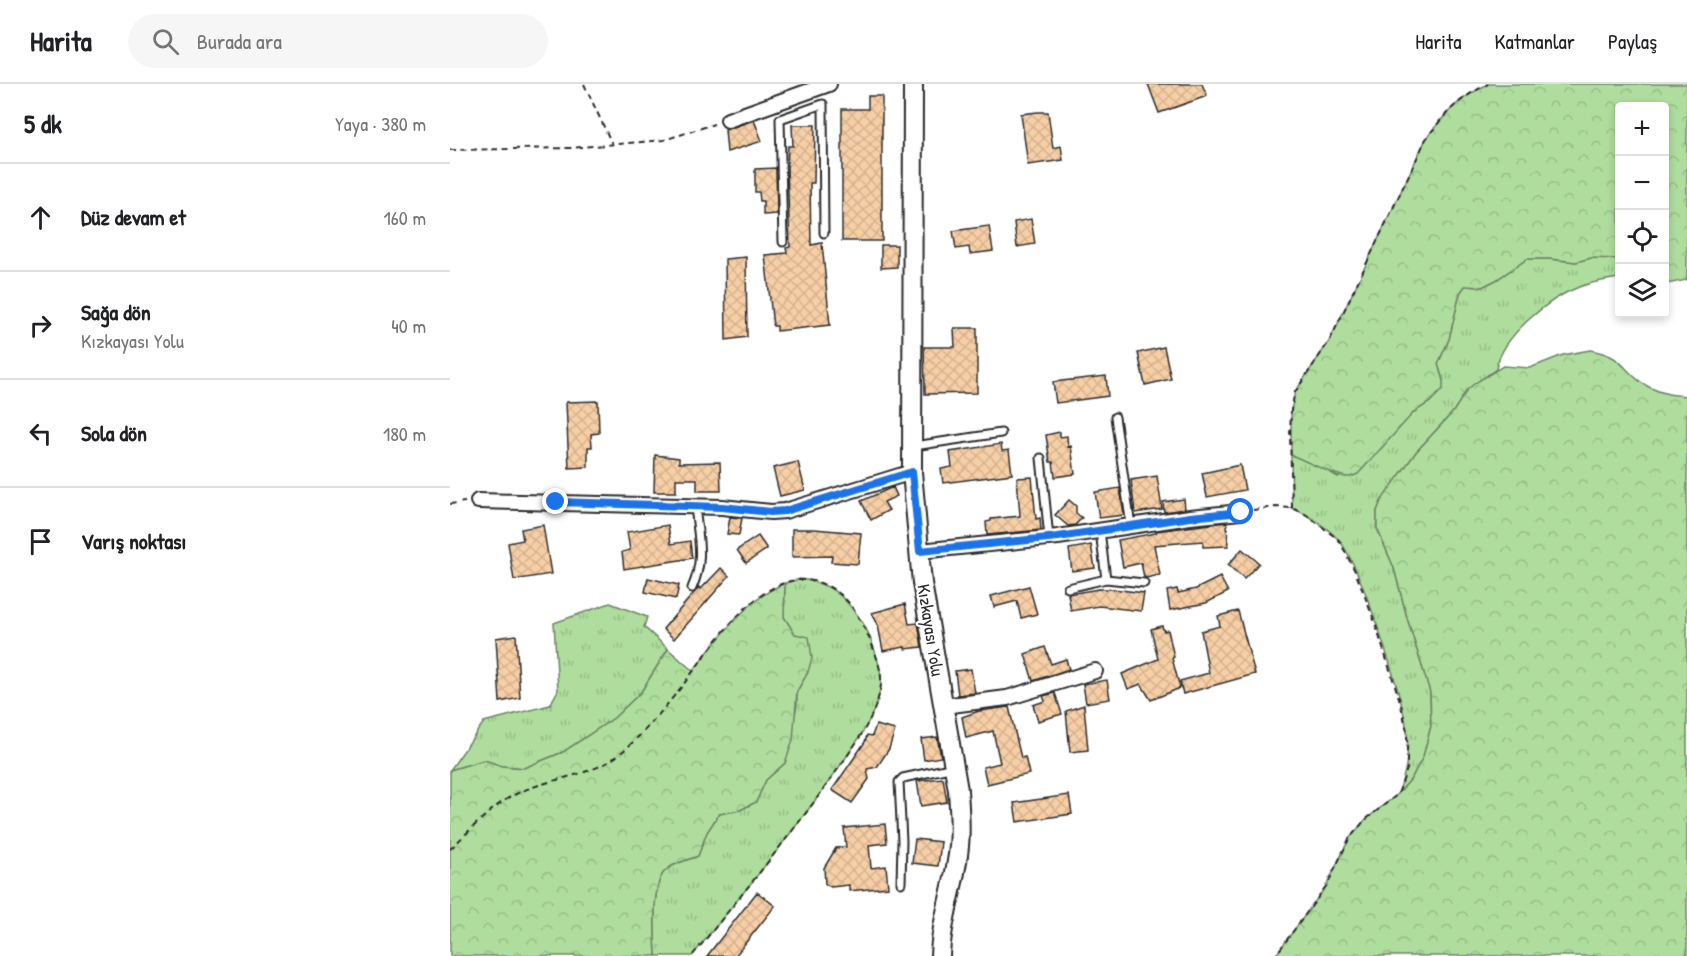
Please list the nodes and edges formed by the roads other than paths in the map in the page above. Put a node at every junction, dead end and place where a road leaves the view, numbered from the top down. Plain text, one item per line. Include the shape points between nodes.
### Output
1 (829, 84) edge
2 (913, 84) edge
3 (767, 106) junction
4 (780, 119) junction
5 (728, 120) road end
6 (824, 233) dead end
7 (783, 242) dead end
8 (1115, 417) dead end
9 (1001, 433) dead end
10 (912, 447) junction
11 (1041, 458) dead end
12 (912, 472) junction
13 (478, 501) dead end
14 (695, 506) junction
15 (1241, 512) road end
16 (1131, 526) junction
17 (1100, 531) junction
18 (1049, 538) junction
19 (920, 551) junction
20 (1106, 579) junction
21 (1144, 583) dead end
22 (692, 588) dead end
23 (1068, 588) dead end
24 (1095, 671) dead end
25 (944, 706) junction
26 (954, 767) junction
27 (901, 883) dead end
28 (940, 956) edge

1 - 3 street
2 - 10 street, Kızkayası Yolu
3 - 4 lane
3 - 5 street
4 - 6 lane via 823,104
4 - 7 lane
8 - 16 lane
9 - 10 lane
10 - 12 street, Kızkayası Yolu
11 - 18 lane
12 - 14 street via 785,511
12 - 19 street, Kızkayası Yolu
13 - 14 street
14 - 22 lane via 700,569
15 - 16 street
16 - 17 street
17 - 18 street
17 - 20 lane
18 - 19 street
19 - 25 street, Kızkayası Yolu
20 - 21 lane
20 - 23 lane
24 - 25 street via 1007,698
25 - 26 street, Kızkayası Yolu
26 - 27 lane via 899,782
26 - 28 street, Kızkayası Yolu via 959,847

